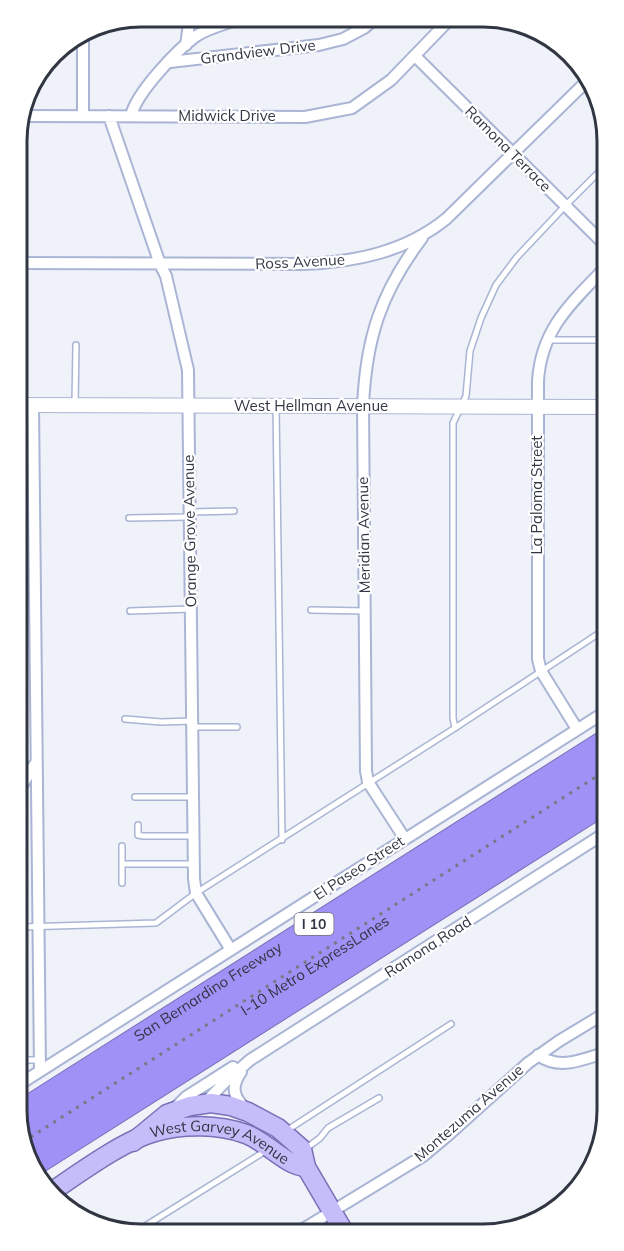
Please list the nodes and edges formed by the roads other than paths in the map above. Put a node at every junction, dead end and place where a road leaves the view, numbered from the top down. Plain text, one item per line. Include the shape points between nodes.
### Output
1 (189, 27) edge
2 (217, 27) edge
3 (365, 27) edge
4 (442, 27) edge
5 (83, 43) edge
6 (186, 45) junction
7 (415, 56) junction
8 (170, 62) junction
9 (582, 85) edge
10 (30, 116) edge
11 (83, 116) junction
12 (109, 116) junction
13 (131, 116) junction
14 (513, 154) junction
15 (597, 174) edge
16 (565, 206) junction
17 (424, 235) junction
18 (597, 237) edge
19 (27, 263) edge
20 (160, 264) junction
21 (597, 276) edge
22 (547, 340) junction
23 (597, 340) edge
24 (76, 345) dead end
25 (27, 405) edge
26 (75, 405) junction
27 (188, 406) junction
28 (276, 406) junction
29 (363, 406) junction
30 (460, 406) junction
31 (537, 406) junction
32 (597, 407) edge
33 (27, 445) edge
34 (234, 511) dead end
35 (191, 515) junction
36 (129, 518) dead end
37 (192, 609) junction
38 (311, 610) dead end
39 (130, 611) dead end
40 (365, 611) junction
41 (597, 635) edge
42 (542, 671) junction
43 (597, 717) edge
44 (125, 719) dead end
45 (193, 724) junction
46 (237, 727) dead end
47 (456, 728) junction
48 (577, 729) junction
49 (597, 745) edge
50 (35, 764) junction
51 (597, 766) edge
52 (27, 778) edge
53 (368, 782) junction
54 (597, 786) edge
55 (135, 797) dead end
56 (193, 797) junction
57 (597, 809) edge
58 (138, 825) dead end
59 (194, 836) junction
60 (405, 838) junction
61 (597, 838) edge
62 (282, 840) junction
63 (122, 846) dead end
64 (122, 864) junction
65 (194, 864) junction
66 (122, 883) dead end
67 (196, 893) junction
68 (27, 927) edge
69 (39, 927) junction
70 (231, 950) junction
71 (597, 1018) edge
72 (451, 1024) dead end
73 (538, 1055) junction
74 (597, 1055) edge
75 (250, 1060) junction
76 (27, 1061) edge
77 (40, 1065) junction
78 (27, 1078) edge
79 (379, 1098) dead end
80 (204, 1104) junction
81 (27, 1106) edge
82 (248, 1112) junction
83 (167, 1114) junction
84 (28, 1125) edge
85 (154, 1132) junction
86 (284, 1132) junction
87 (133, 1142) junction
88 (33, 1146) edge
89 (271, 1147) junction
90 (304, 1159) junction
91 (40, 1162) edge
92 (58, 1188) edge
93 (332, 1211) junction
94 (148, 1224) edge
95 (311, 1224) edge
96 (340, 1224) edge

1 - 6 street
2 - 6 street
3 - 8 street, Grandview Drive via 343,39 319,45
4 - 7 street
5 - 11 street
6 - 8 street
7 - 13 street, Midwick Drive via 391,80 352,108 305,117
7 - 14 street, Ramona Terrace
8 - 13 street via 136,101
9 - 14 street, Ross Avenue
10 - 11 street, Midwick Drive
11 - 12 street, Midwick Drive
12 - 13 street, Midwick Drive
12 - 20 street, Orange Grove Avenue
14 - 16 street, Ramona Terrace
14 - 17 street, Ross Avenue
15 - 16 lane
16 - 18 street, Ramona Terrace
16 - 30 lane via 496,285 470,351 466,396
17 - 20 street, Ross Avenue via 392,250 330,262
17 - 29 street, Meridian Avenue via 398,274 376,320 364,371
19 - 20 street, Ross Avenue
20 - 27 street, Orange Grove Avenue via 188,370
21 - 22 street, La Paloma Street via 565,309
22 - 23 lane
22 - 31 street, La Paloma Street via 538,370
24 - 26 lane
25 - 26 street, West Hellman Avenue
26 - 27 street, West Hellman Avenue
27 - 28 street, West Hellman Avenue
27 - 35 street, Orange Grove Avenue
28 - 29 street, West Hellman Avenue
28 - 62 lane
29 - 30 street, West Hellman Avenue
29 - 40 street, Meridian Avenue
30 - 31 street, West Hellman Avenue
30 - 47 lane via 453,423
31 - 32 street, West Hellman Avenue
31 - 42 street, La Paloma Street via 537,643
33 - 50 street
34 - 35 lane
35 - 36 lane
35 - 37 street, Orange Grove Avenue
37 - 39 lane
37 - 45 street, Orange Grove Avenue
38 - 40 lane
40 - 53 street, Meridian Avenue
41 - 42 lane
42 - 47 lane
42 - 48 street, La Paloma Street
43 - 48 street, El Paseo Street
44 - 45 lane
45 - 46 lane
45 - 56 street, Orange Grove Avenue
47 - 53 lane
48 - 60 street, El Paseo Street
49 - 81 highway, San Bernardino Freeway / I 10
50 - 52 street
50 - 69 street
51 - 84 highway, I-10 Metro ExpressLanes
53 - 60 street, Meridian Avenue
53 - 62 lane
54 - 88 highway, I-10 Metro ExpressLanes
55 - 56 lane
56 - 59 street, Orange Grove Avenue
57 - 91 highway
58 - 59 lane via 138,835 143,836
59 - 65 street, Orange Grove Avenue
60 - 70 street, El Paseo Street
61 - 75 street, Ramona Road
62 - 67 lane
63 - 64 lane
64 - 65 lane
64 - 66 lane
65 - 67 street, Orange Grove Avenue
67 - 69 lane via 156,923
67 - 70 street, Orange Grove Avenue
68 - 69 lane
69 - 77 street
70 - 77 street, El Paseo Street
71 - 73 street, Montezuma Avenue
72 - 86 lane
73 - 74 street via 553,1064 562,1064
73 - 93 street, Montezuma Avenue via 436,1146
75 - 80 street, Ramona Road
75 - 82 street via 236,1079 234,1089
75 - 83 street, Ramona Road via 186,1097
76 - 77 lane
77 - 78 street, El Paseo Street
79 - 90 lane via 328,1128
80 - 82 main road, West Garvey Avenue via 222,1104
80 - 83 main road
80 - 85 street, Ramona Road
82 - 86 main road, West Garvey Avenue
83 - 87 main road
85 - 87 main road, West Garvey Avenue
85 - 89 main road, West Garvey Avenue via 201,1126 227,1129
86 - 90 main road, West Garvey Avenue
87 - 92 main road
89 - 90 main road, West Garvey Avenue via 294,1165
89 - 94 lane
90 - 93 main road, West Garvey Avenue
93 - 95 street, Montezuma Avenue
93 - 96 main road, West Garvey Avenue

